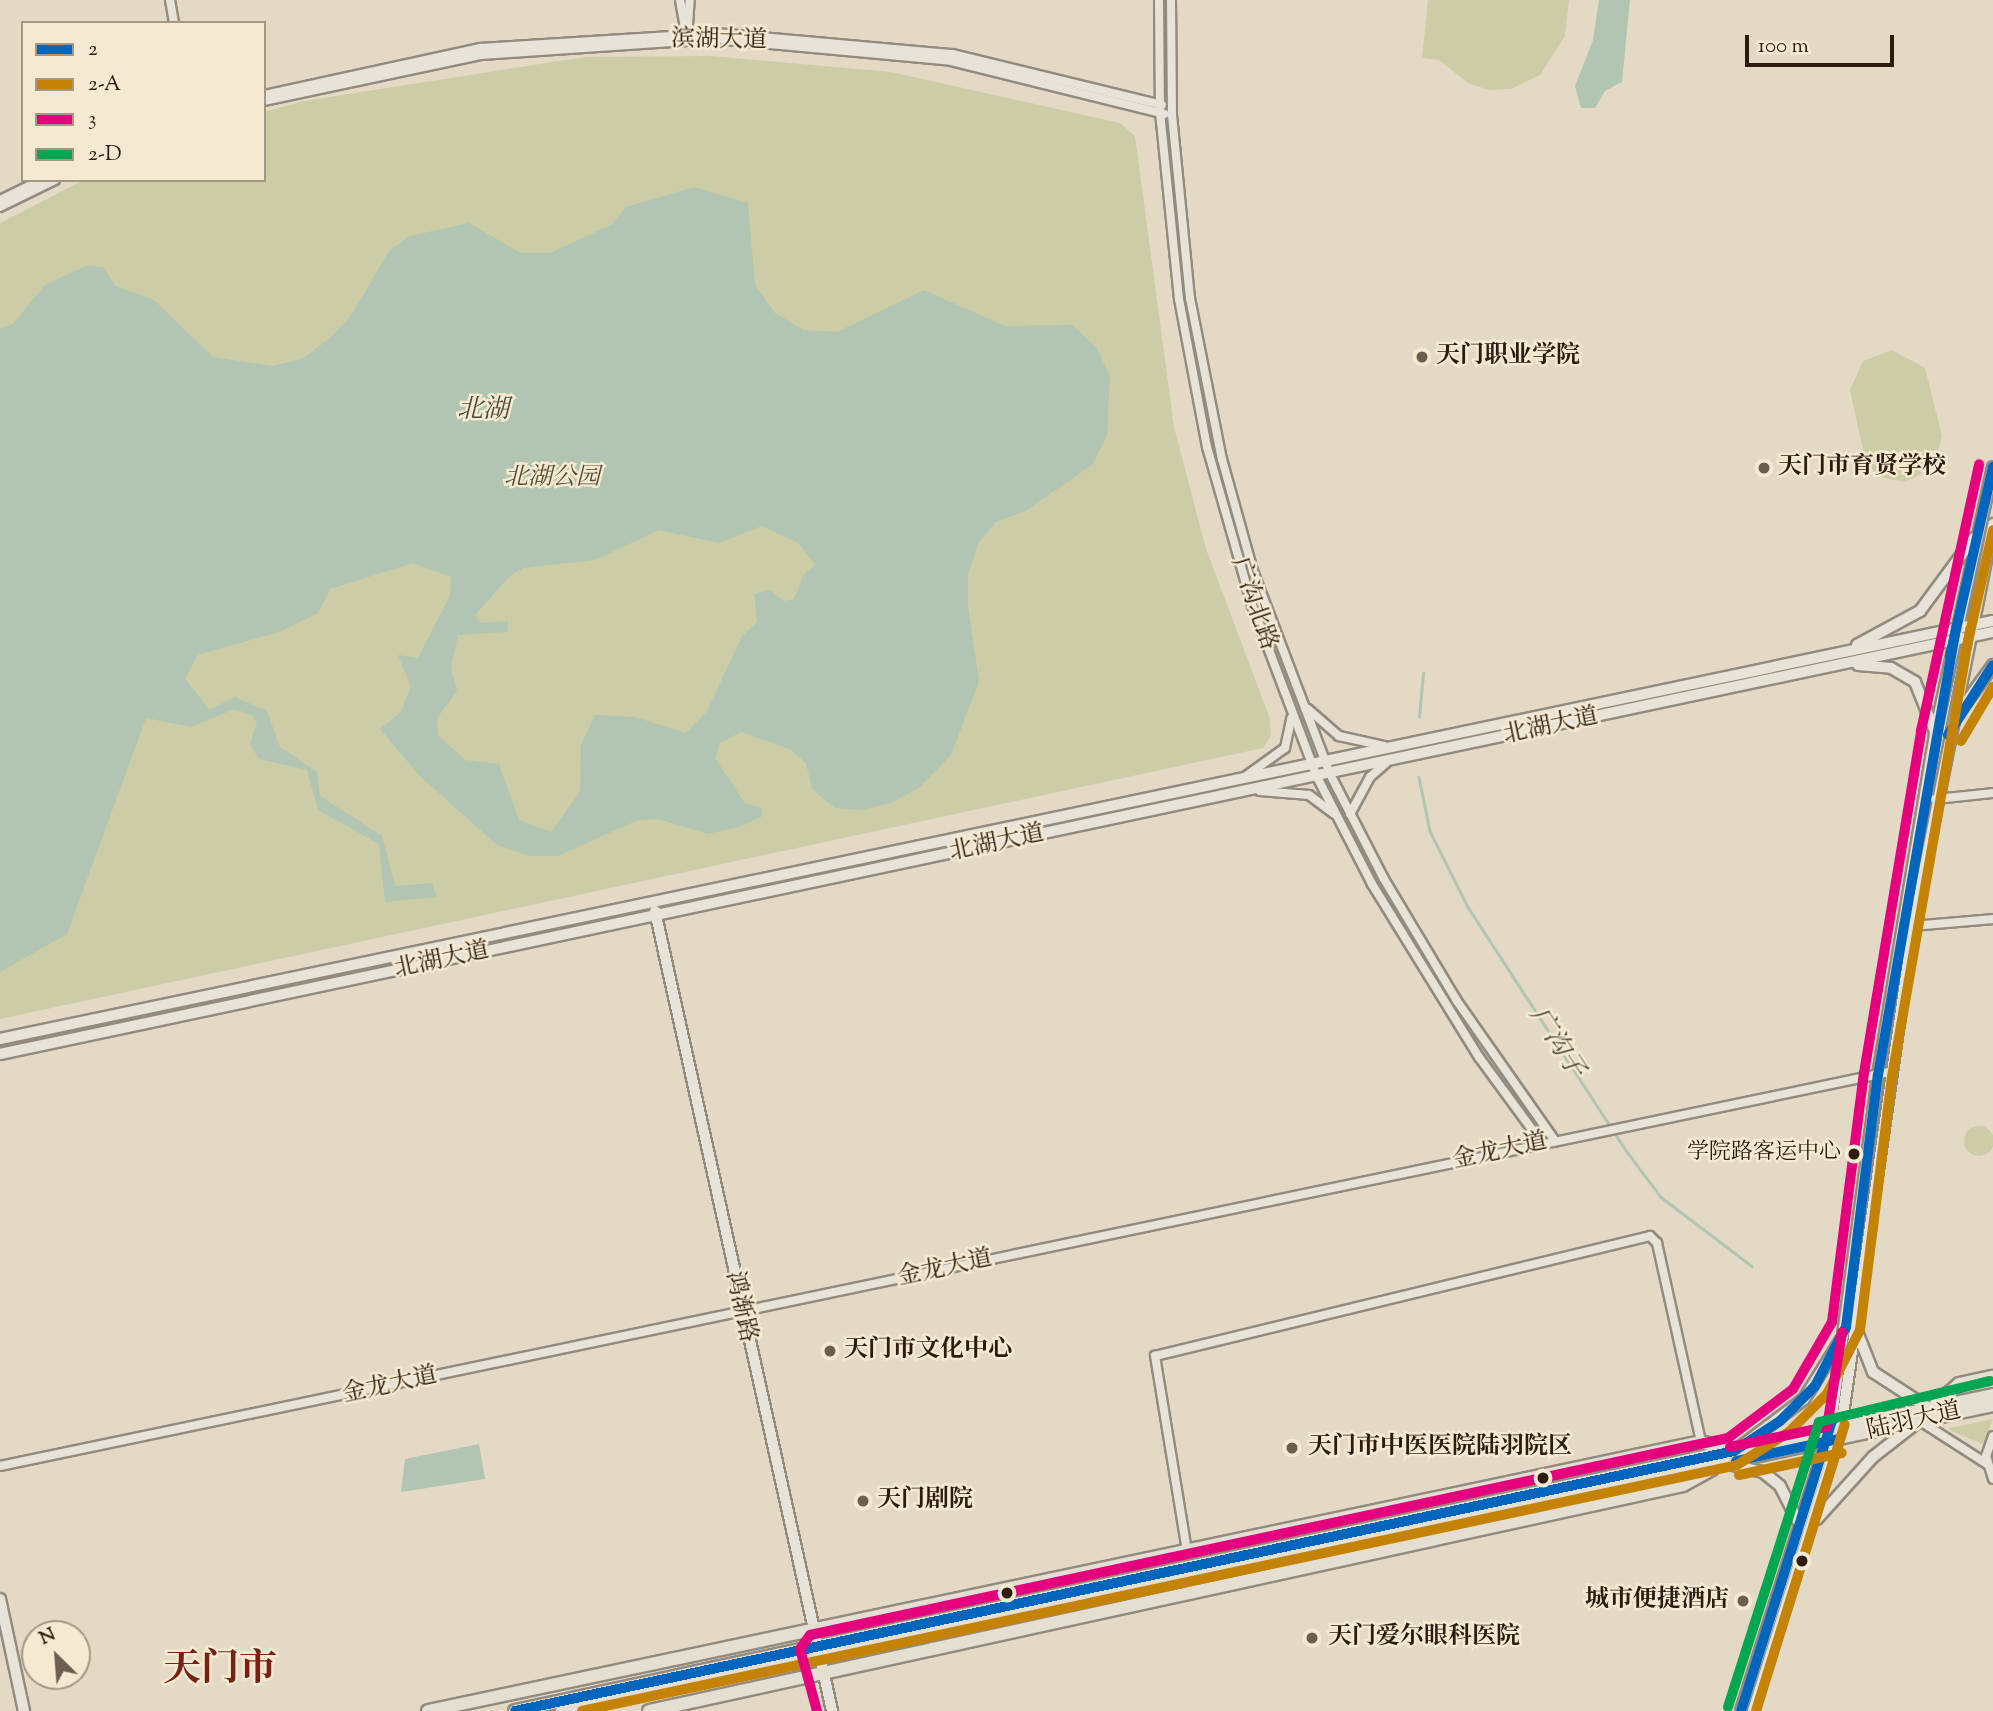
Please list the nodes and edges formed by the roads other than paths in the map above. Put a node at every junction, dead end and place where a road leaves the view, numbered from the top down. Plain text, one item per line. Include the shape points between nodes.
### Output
1 (170, 0) edge
2 (680, 0) edge
3 (690, 0) edge
4 (1159, 0) edge
5 (1171, 0) edge
6 (174, 21) edge
7 (687, 35) junction
8 (266, 95) edge
9 (266, 101) edge
10 (1160, 108) junction
11 (1172, 111) junction
12 (37, 182) edge
13 (51, 182) edge
14 (0, 200) edge
15 (0, 207) edge
16 (1993, 467) edge
17 (1992, 531) edge
18 (1978, 533) junction
19 (1993, 621) edge
20 (1956, 628) junction
21 (1970, 632) junction
22 (1993, 632) edge
23 (1953, 641) junction
24 (1842, 652) junction
25 (1993, 664) edge
26 (1841, 665) junction
27 (1302, 702) junction
28 (1290, 706) junction
29 (1935, 733) junction
30 (1948, 734) junction
31 (1387, 747) junction
32 (1325, 760) junction
33 (1390, 761) junction
34 (1312, 762) junction
35 (1331, 774) junction
36 (1317, 776) junction
37 (1244, 777) junction
38 (1250, 791) junction
39 (1993, 793) edge
40 (1935, 799) junction
41 (1350, 814) junction
42 (1339, 817) junction
43 (653, 902) junction
44 (656, 916) junction
45 (1993, 919) edge
46 (1913, 926) junction
47 (0, 1039) edge
48 (0, 1054) edge
49 (1890, 1072) junction
50 (1878, 1075) junction
51 (1555, 1140) junction
52 (1542, 1143) junction
53 (742, 1312) junction
54 (1851, 1328) junction
55 (1993, 1377) edge
56 (1991, 1404) edge
57 (1930, 1409) junction
58 (1920, 1420) junction
59 (1834, 1435) junction
60 (1993, 1436) edge
61 (1701, 1442) junction
62 (1734, 1451) junction
63 (1721, 1463) junction
64 (1987, 1464) junction
65 (0, 1466) edge
66 (1993, 1479) edge
67 (1806, 1526) junction
68 (1187, 1551) junction
69 (0, 1599) edge
70 (810, 1632) junction
71 (755, 1643) junction
72 (815, 1653) junction
73 (820, 1674) junction
74 (780, 1683) junction
75 (24, 1711) edge
76 (428, 1711) edge
77 (515, 1711) edge
78 (562, 1711) edge
79 (649, 1711) edge
80 (832, 1711) edge
81 (1741, 1711) edge
82 (1753, 1711) edge

1 - 6 street
2 - 7 street
3 - 7 street
4 - 10 street, 广沟北路
5 - 11 street, 广沟北路
7 - 8 street, 滨湖大道 via 480,48
7 - 9 street, 滨湖大道 via 481,55
7 - 10 street, 滨湖大道 via 926,50
10 - 11 street, 滨湖大道
10 - 28 street, 广沟北路 via 1172,244 1197,406 1236,556
11 - 27 street, 广沟北路 via 1190,298 1214,424 1253,570
12 - 14 street
13 - 15 street
16 - 18 main road
17 - 21 main road
18 - 20 main road
18 - 24 main road via 1920,611
19 - 21 main road, 北湖大道
20 - 21 main road, 北湖大道
20 - 23 main road
20 - 24 main road, 北湖大道
21 - 22 main road, 北湖大道
21 - 23 main road, 北湖大道
21 - 30 main road
23 - 26 main road, 北湖大道
23 - 29 main road
24 - 31 main road, 北湖大道
25 - 30 main road
26 - 29 main road via 1891,668 1915,682
26 - 33 main road, 北湖大道
27 - 31 street via 1339,736
27 - 32 street, 广沟北路
28 - 34 street, 广沟北路
28 - 37 street via 1285,748
29 - 50 main road
30 - 40 main road
31 - 32 main road, 北湖大道
32 - 34 main road, 北湖大道
32 - 35 street, 广沟北路
33 - 35 main road, 北湖大道
33 - 41 street via 1370,777
34 - 36 street, 广沟北路
34 - 37 main road, 北湖大道
35 - 36 main road, 北湖大道
35 - 41 street, 广沟北路
36 - 38 main road, 北湖大道
36 - 42 street, 广沟北路
37 - 43 main road, 北湖大道
38 - 42 street via 1309,795
38 - 44 main road, 北湖大道
39 - 40 street
40 - 46 main road
41 - 51 street, 广沟北路 via 1457,1001
42 - 52 street, 广沟北路 via 1419,964
43 - 44 main road, 鸿渐路
43 - 47 main road, 北湖大道
44 - 48 main road, 北湖大道
44 - 53 main road, 鸿渐路
45 - 46 street
46 - 49 main road
49 - 50 street, 金龙大道
49 - 54 main road
50 - 51 street, 金龙大道
50 - 54 main road
51 - 52 street, 金龙大道
52 - 53 street, 金龙大道
53 - 65 street, 金龙大道
53 - 70 main road, 鸿渐路
54 - 57 main road via 1873,1372
54 - 59 main road
54 - 62 main road via 1804,1399
55 - 57 main road via 1959,1384
56 - 57 main road, 陆羽大道
56 - 58 main road, 陆羽大道
57 - 59 main road, 陆羽大道
58 - 59 main road, 陆羽大道
58 - 64 street
58 - 67 main road via 1872,1457
59 - 62 main road, 陆羽大道
59 - 63 main road, 陆羽大道
59 - 67 main road
60 - 64 street
61 - 62 main road
61 - 68 main road
61 - 68 street via 1657,1243 1650,1236 1155,1356
62 - 72 main road, 陆羽大道
63 - 67 main road via 1763,1472 1787,1495
63 - 72 main road, 陆羽大道
63 - 73 main road via 1684,1485
64 - 66 street
67 - 81 main road
67 - 82 main road
68 - 70 main road
69 - 75 main road
70 - 71 main road
70 - 72 main road, 鸿渐路
71 - 72 main road
71 - 76 main road
72 - 73 main road, 鸿渐路
72 - 74 main road
72 - 77 main road, 陆羽大道
72 - 78 main road, 陆羽大道
73 - 74 main road
73 - 80 main road, 鸿渐路
74 - 79 main road

